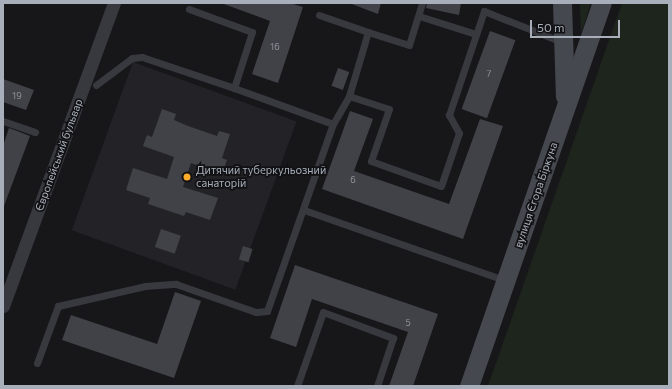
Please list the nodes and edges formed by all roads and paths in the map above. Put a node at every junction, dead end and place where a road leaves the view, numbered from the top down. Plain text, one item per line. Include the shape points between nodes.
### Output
1 (114, 3) edge
2 (422, 3) edge
3 (562, 3) edge
4 (602, 3) edge
5 (189, 9) dead end
6 (318, 15) dead end
7 (419, 16) junction
8 (368, 32) junction
9 (476, 34) junction
10 (564, 43) junction
11 (586, 49) junction
12 (96, 85) dead end
13 (234, 88) junction
14 (349, 96) junction
15 (566, 108) junction
16 (3, 121) edge
17 (333, 124) junction
18 (35, 132) dead end
19 (304, 210) junction
20 (506, 281) junction
21 (3, 306) edge
22 (37, 363) dead end
23 (297, 386) edge
24 (377, 386) edge
25 (469, 386) edge

1 - 21 street, Європейський бульвар
2 - 7 lane
3 - 10 street
4 - 11 street, вулиця Єгора Біркуна
5 - 13 lane via 252,32
6 - 8 lane
7 - 8 lane via 409,45
7 - 9 lane
8 - 14 lane
9 - 10 lane via 484,11
9 - 14 lane via 449,115 459,134 441,186 371,161 389,109
10 - 11 street
10 - 15 street
11 - 15 street, вулиця Єгора Біркуна
12 - 13 lane via 132,58 142,57
13 - 17 lane
14 - 17 lane
15 - 20 street, вулиця Єгора Біркуна
16 - 18 lane
17 - 19 lane
19 - 20 lane
19 - 22 lane via 267,311 256,312 176,284 145,286 58,306
20 - 25 street, вулиця Єгора Біркуна
23 - 24 lane via 323,312 393,338

